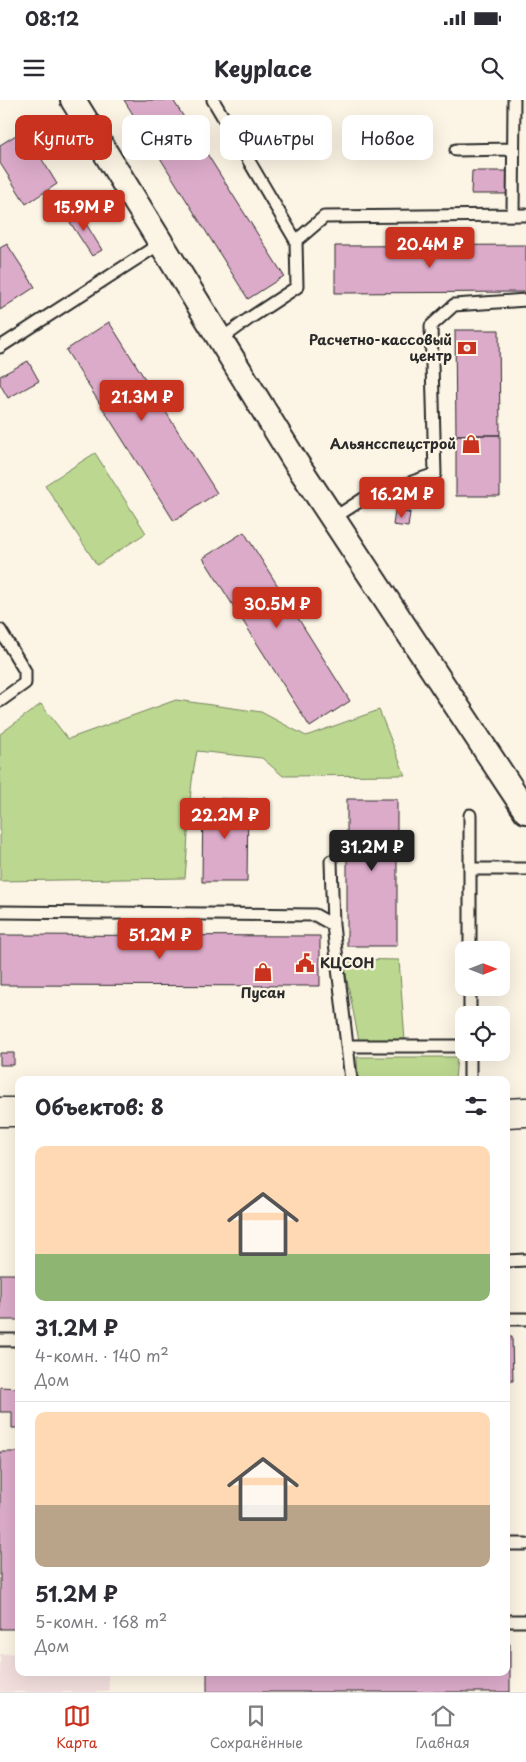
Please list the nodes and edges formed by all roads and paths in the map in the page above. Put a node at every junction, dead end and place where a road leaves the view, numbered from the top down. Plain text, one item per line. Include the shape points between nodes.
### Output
1 (73, 100) edge
2 (213, 100) edge
3 (514, 100) edge
4 (513, 149) junction
5 (456, 150) dead end
6 (513, 215) junction
7 (526, 215) edge
8 (296, 241) junction
9 (161, 243) junction
10 (526, 300) edge
11 (220, 340) junction
12 (0, 347) edge
13 (332, 519) junction
14 (0, 630) edge
15 (0, 701) edge
16 (526, 811) edge
17 (470, 816) dead end
18 (331, 861) dead end
19 (470, 869) junction
20 (526, 869) edge
21 (0, 912) edge
22 (333, 925) junction
23 (470, 941) edge
24 (348, 1046) junction
25 (455, 1046) edge
26 (470, 1061) edge
27 (351, 1076) edge
28 (470, 1076) edge
29 (0, 1112) edge
30 (15, 1112) edge
31 (510, 1112) edge
32 (526, 1112) edge
33 (526, 1260) edge
34 (510, 1261) edge
35 (510, 1319) edge
36 (524, 1319) edge
37 (0, 1340) edge
38 (15, 1340) edge
39 (510, 1544) edge
40 (526, 1544) edge
41 (510, 1621) edge
42 (526, 1621) edge

1 - 9 street
2 - 8 lane
3 - 4 lane
4 - 5 lane
4 - 6 lane
6 - 7 lane
6 - 8 lane via 324,217
8 - 11 lane via 297,287
9 - 11 street
9 - 12 lane
10 - 13 lane via 454,306 431,326 436,474 363,499
11 - 13 street
13 - 16 street
14 - 15 lane via 25,671 25,683
17 - 19 lane
18 - 22 lane
19 - 20 lane
19 - 23 lane
21 - 22 lane via 315,915
22 - 24 lane
24 - 25 lane
24 - 27 lane
26 - 28 lane
29 - 30 main road
31 - 32 main road
33 - 34 lane
35 - 36 lane
37 - 38 lane
39 - 40 lane
41 - 42 lane

